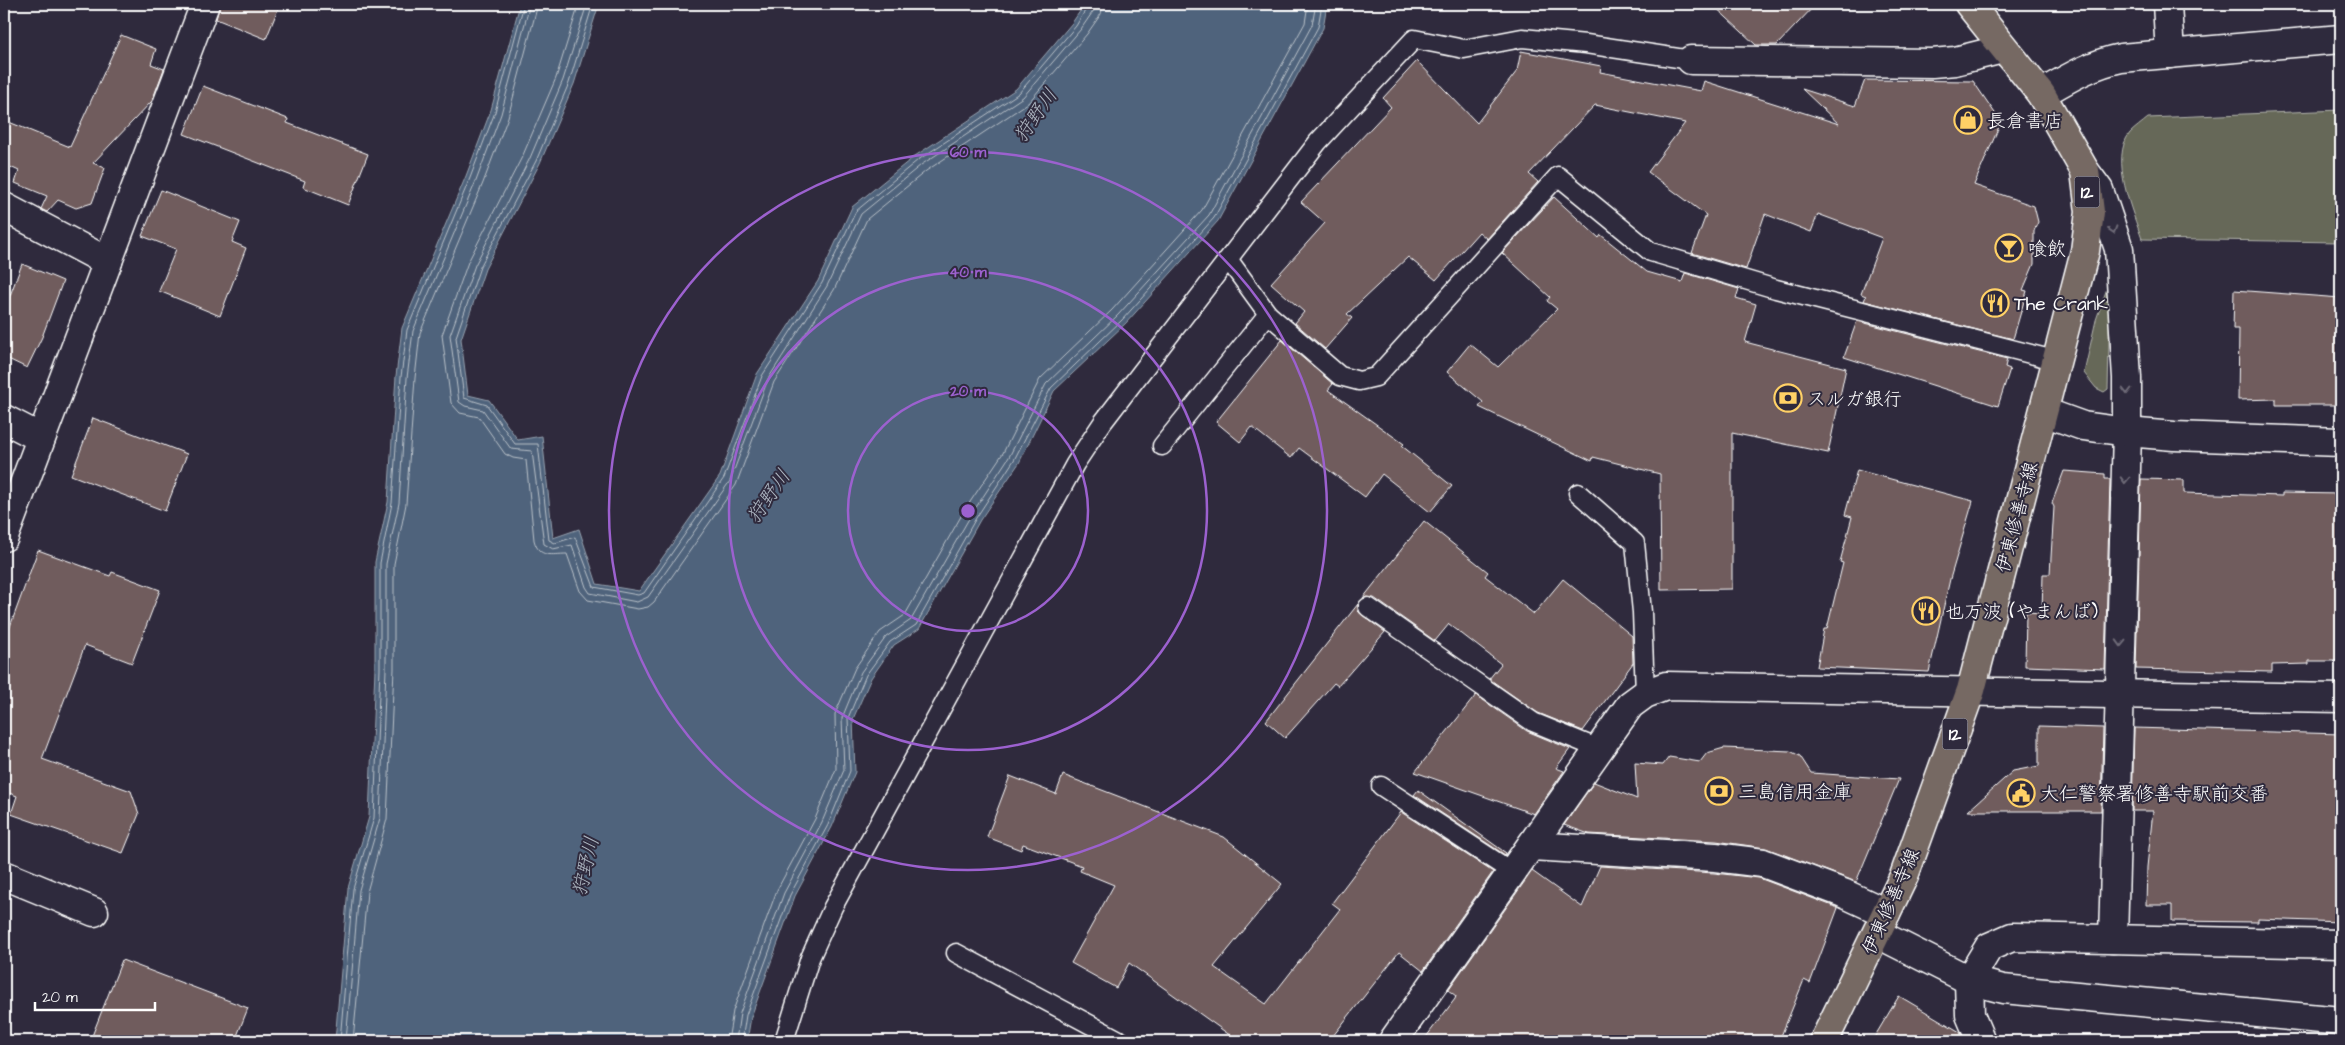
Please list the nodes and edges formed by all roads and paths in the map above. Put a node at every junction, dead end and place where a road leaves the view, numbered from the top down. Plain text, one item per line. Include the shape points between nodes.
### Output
1 (205, 4) edge
2 (1969, 4) edge
3 (2167, 4) edge
4 (2341, 39) edge
5 (2003, 49) junction
6 (2170, 54) junction
7 (1691, 60) joint
8 (2041, 94) junction
9 (2084, 171) junction
10 (4, 207) edge
11 (1228, 259) junction
12 (108, 262) junction
13 (1268, 314) junction
14 (2058, 361) junction
15 (2044, 412) junction
16 (4, 420) edge
17 (2127, 432) junction
18 (41, 438) junction
19 (2341, 442) edge
20 (1162, 446) dead end
21 (1578, 493) dead end
22 (4, 538) edge
23 (1368, 607) dead end
24 (1971, 690) junction
25 (1644, 694) junction
26 (2119, 695) junction
27 (2341, 698) edge
28 (1599, 749) junction
29 (1381, 786) dead end
30 (1531, 846) junction
31 (1512, 872) junction
32 (4, 874) edge
33 (94, 912) dead end
34 (1882, 923) junction
35 (2113, 939) junction
36 (2341, 944) edge
37 (956, 953) dead end
38 (1969, 980) junction
39 (2341, 1021) edge
40 (784, 1041) edge
41 (1121, 1041) edge
42 (1393, 1041) edge
43 (1824, 1041) edge
44 (1981, 1041) edge

1 - 12 street
2 - 5 main road, 伊東修善寺線 / 12
3 - 6 street
4 - 6 street
5 - 7 street via 1932,63
5 - 8 main road, 伊東修善寺線 / 12
6 - 8 street via 2100,62
7 - 11 lane via 1522,38 1464,49 1414,39 1318,142
8 - 9 main road, 伊東修善寺線 / 12
9 - 14 main road, 伊東修善寺線 / 12 via 2090,212 2085,251
9 -> 17 street via 2099,190 2118,248 2127,378
10 - 12 street
11 - 13 lane
11 - 40 lane via 1103,422 1075,464 833,907 810,958
12 - 18 street
13 - 14 lane via 1340,376 1359,381 1376,377 1558,176 1651,252 1776,289
13 - 20 lane
14 - 15 main road, 伊東修善寺線 / 12
15 - 17 street via 2083,426
15 - 24 main road, 伊東修善寺線 / 12
16 - 18 street
17 - 19 street
17 -> 26 street
18 - 22 street
21 - 25 lane via 1635,543 1642,612
23 - 28 lane via 1532,722
24 - 25 street via 1666,686
24 - 26 street
24 - 34 main road, 伊東修善寺線 / 12 via 1904,876
25 - 28 street via 1630,705
26 - 27 street
26 - 35 street
28 - 30 street
29 - 31 lane
30 - 31 street
30 - 34 street via 1763,863 1843,893
31 - 42 street
32 - 33 street
34 - 38 street
34 - 43 main road, 伊東修善寺線 / 12
35 - 36 street
35 - 38 street via 2012,936 1989,947
37 - 41 lane
38 - 39 street via 2003,989
38 - 44 street via 1970,1015

